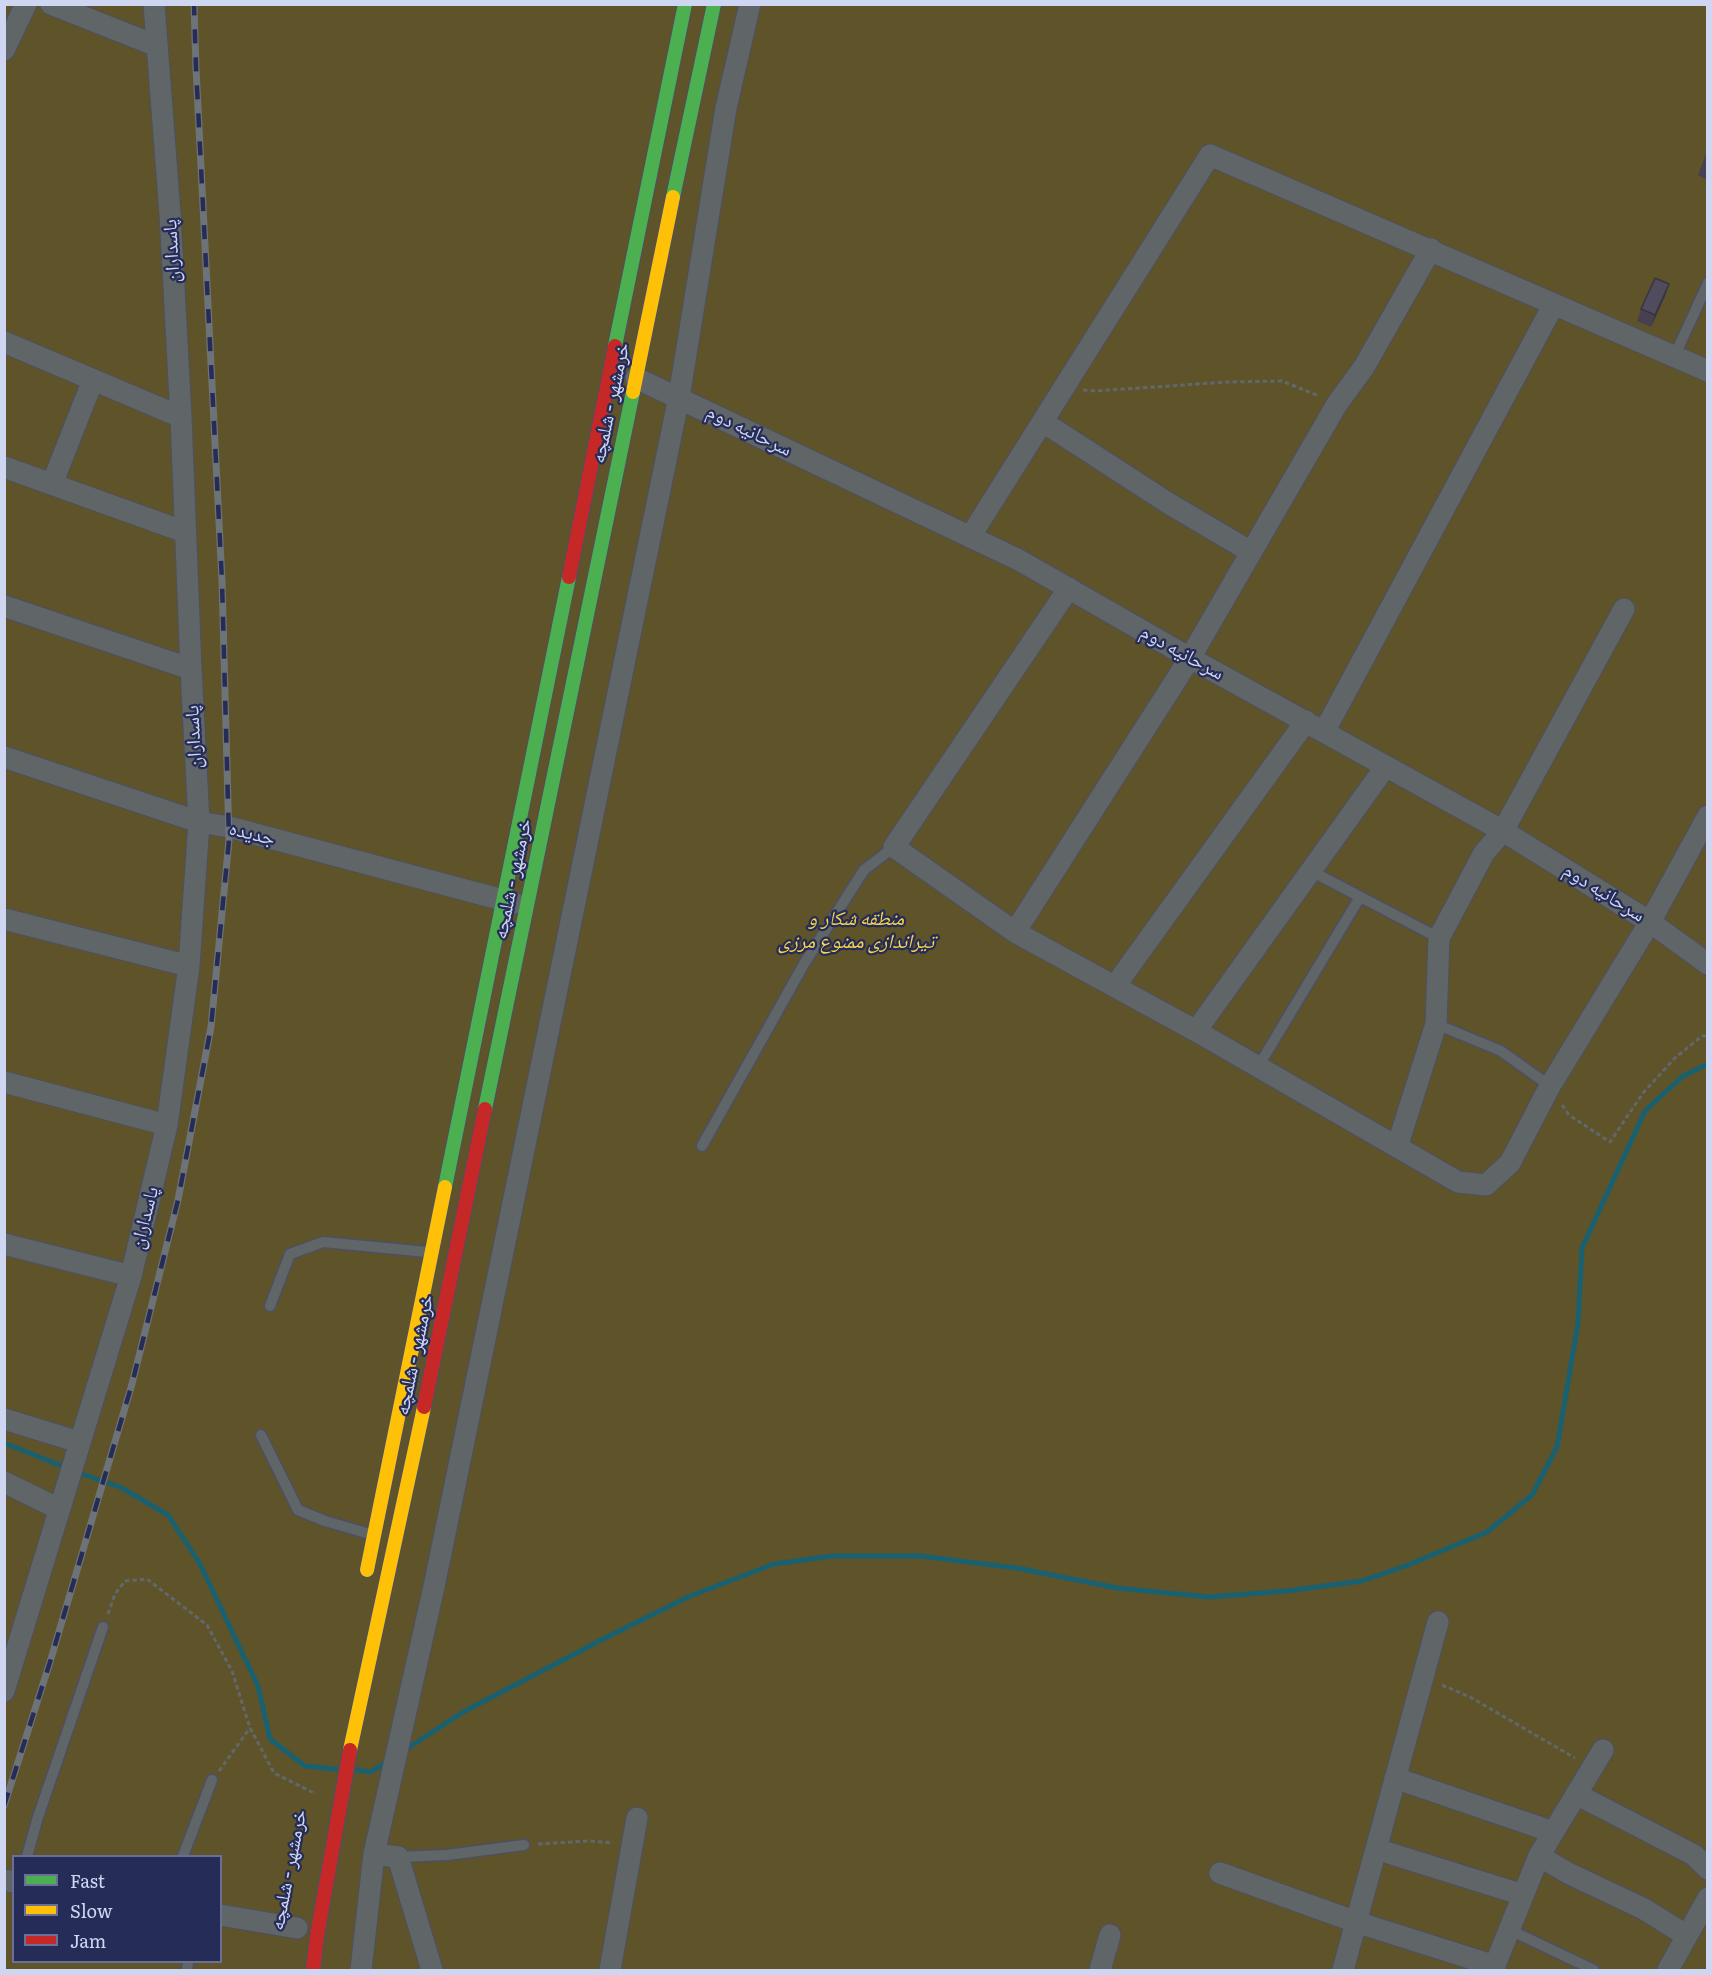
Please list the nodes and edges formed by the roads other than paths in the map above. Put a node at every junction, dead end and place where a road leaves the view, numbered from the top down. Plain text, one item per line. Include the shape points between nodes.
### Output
1 (26, 4) edge
2 (51, 4) edge
3 (154, 4) edge
4 (685, 4) edge
5 (714, 4) edge
6 (750, 4) edge
7 (157, 46) junction
8 (4, 50) edge
9 (1431, 249) junction
10 (1707, 283) edge
11 (1554, 304) junction
12 (4, 342) edge
13 (1674, 357) junction
14 (1707, 371) edge
15 (636, 378) junction
16 (93, 380) junction
17 (679, 397) junction
18 (181, 417) junction
19 (1042, 422) junction
20 (4, 467) edge
21 (51, 484) junction
22 (185, 532) junction
23 (970, 537) junction
24 (1251, 552) junction
25 (1069, 588) junction
26 (4, 606) edge
27 (1624, 609) dead end
28 (1190, 658) junction
29 (191, 669) junction
30 (1306, 722) junction
31 (1324, 732) junction
32 (4, 757) edge
33 (1386, 766) junction
34 (1707, 816) edge
35 (199, 822) junction
36 (1503, 831) junction
37 (894, 847) junction
38 (1311, 871) junction
39 (1360, 897) junction
40 (502, 899) junction
41 (527, 907) junction
42 (4, 919) edge
43 (1650, 922) junction
44 (1015, 932) junction
45 (1439, 938) junction
46 (1707, 964) edge
47 (189, 966) junction
48 (1115, 986) junction
49 (1436, 1024) junction
50 (1196, 1031) junction
51 (1258, 1067) junction
52 (4, 1082) edge
53 (1550, 1086) junction
54 (167, 1125) junction
55 (702, 1146) dead end
56 (1397, 1148) junction
57 (4, 1244) edge
58 (431, 1253) junction
59 (131, 1276) junction
60 (270, 1306) dead end
61 (4, 1419) edge
62 (261, 1435) dead end
63 (77, 1448) junction
64 (4, 1482) edge
65 (59, 1509) junction
66 (373, 1535) junction
67 (364, 1582) dead end
68 (1438, 1622) dead end
69 (103, 1627) road end
70 (4, 1691) edge
71 (1603, 1750) dead end
72 (1395, 1778) junction
73 (212, 1780) road end
74 (1576, 1794) junction
75 (637, 1818) dead end
76 (1553, 1832) junction
77 (524, 1845) road end
78 (1376, 1849) junction
79 (374, 1854) junction
80 (28, 1855) edge
81 (184, 1855) edge
82 (1539, 1856) junction
83 (398, 1857) junction
84 (1707, 1869) edge
85 (1220, 1873) dead end
86 (1523, 1895) junction
87 (1707, 1898) edge
88 (222, 1915) edge
89 (1356, 1922) junction
90 (1697, 1927) edge
91 (297, 1928) dead end
92 (1510, 1930) junction
93 (1110, 1935) dead end
94 (1494, 1968) edge
95 (313, 1971) edge
96 (361, 1971) edge
97 (432, 1971) edge
98 (610, 1971) edge
99 (1100, 1971) edge
100 (1342, 1971) edge
101 (1594, 1971) edge
102 (1668, 1971) edge

1 - 8 street
2 - 7 street
3 - 7 street, پاسداران
4 - 40 highway, خرمشهر - شلمچه
5 - 15 highway, خرمشهر - شلمچه
6 - 17 street via 726,108
7 - 18 street, پاسداران
9 - 11 street
9 - 19 street via 1210,155
9 - 24 street
10 - 13 lane
11 - 13 street
11 - 31 street
12 - 16 street
13 - 14 street
15 - 17 street, سرحانیه دوم
15 - 41 highway, خرمشهر - شلمچه
16 - 18 street
16 - 21 street
17 - 23 street, سرحانیه دوم
17 - 79 street via 435,1582
18 - 22 street, پاسداران
19 - 23 street
19 - 24 street
20 - 21 street
21 - 22 street
22 - 29 street, پاسداران
23 - 25 street, سرحانیه دوم
24 - 28 street
25 - 28 street, سرحانیه دوم
25 - 37 street
26 - 29 street
27 - 36 street
28 - 30 street, سرحانیه دوم
28 - 44 street
29 - 35 street, پاسداران
30 - 31 street, سرحانیه دوم
30 - 48 street
31 - 33 street, سرحانیه دوم
32 - 35 street, جدیده
33 - 36 street, سرحانیه دوم
33 - 38 street
34 - 43 street
35 - 40 street, جدیده
35 - 47 street, پاسداران
36 - 43 street, سرحانیه دوم
36 - 45 street via 1484,853
37 - 44 street
37 - 55 lane via 864,870 804,964
38 - 39 lane
38 - 50 street
39 - 45 lane
39 - 51 lane
40 - 41 street, جدیده
40 - 58 highway, خرمشهر - شلمچه
41 - 95 highway, خرمشهر - شلمچه via 344,1779
42 - 47 street
43 - 46 street, سرحانیه دوم
43 - 53 street
44 - 48 street
45 - 49 street
47 - 54 street, پاسداران
48 - 50 street
49 - 53 lane via 1500,1051
49 - 56 street
50 - 51 street
51 - 56 street
52 - 54 street
53 - 56 street via 1510,1164 1486,1185 1458,1182
54 - 59 street, پاسداران
57 - 59 street
58 - 60 lane via 323,1242 290,1254
58 - 66 highway, خرمشهر - شلمچه
59 - 63 street, پاسداران
61 - 63 street
62 - 66 lane via 298,1510
63 - 65 street, پاسداران
64 - 65 street
65 - 70 street, پاسداران
66 - 67 highway, خرمشهر - شلمچه
68 - 72 street
69 - 80 lane
71 - 74 street
72 - 76 street
72 - 78 street
73 - 81 lane
74 - 76 street
74 - 84 street via 1694,1854
75 - 98 street
76 - 82 street
77 - 83 lane via 447,1856
78 - 86 street
78 - 89 street
79 - 83 street
79 - 96 street
82 - 86 street
82 - 90 street via 1644,1909
83 - 97 street
85 - 89 street
86 - 92 street
87 - 90 street
88 - 91 street
89 - 94 street
89 - 100 street
90 - 102 street
92 - 94 street
92 - 101 lane
93 - 99 street

